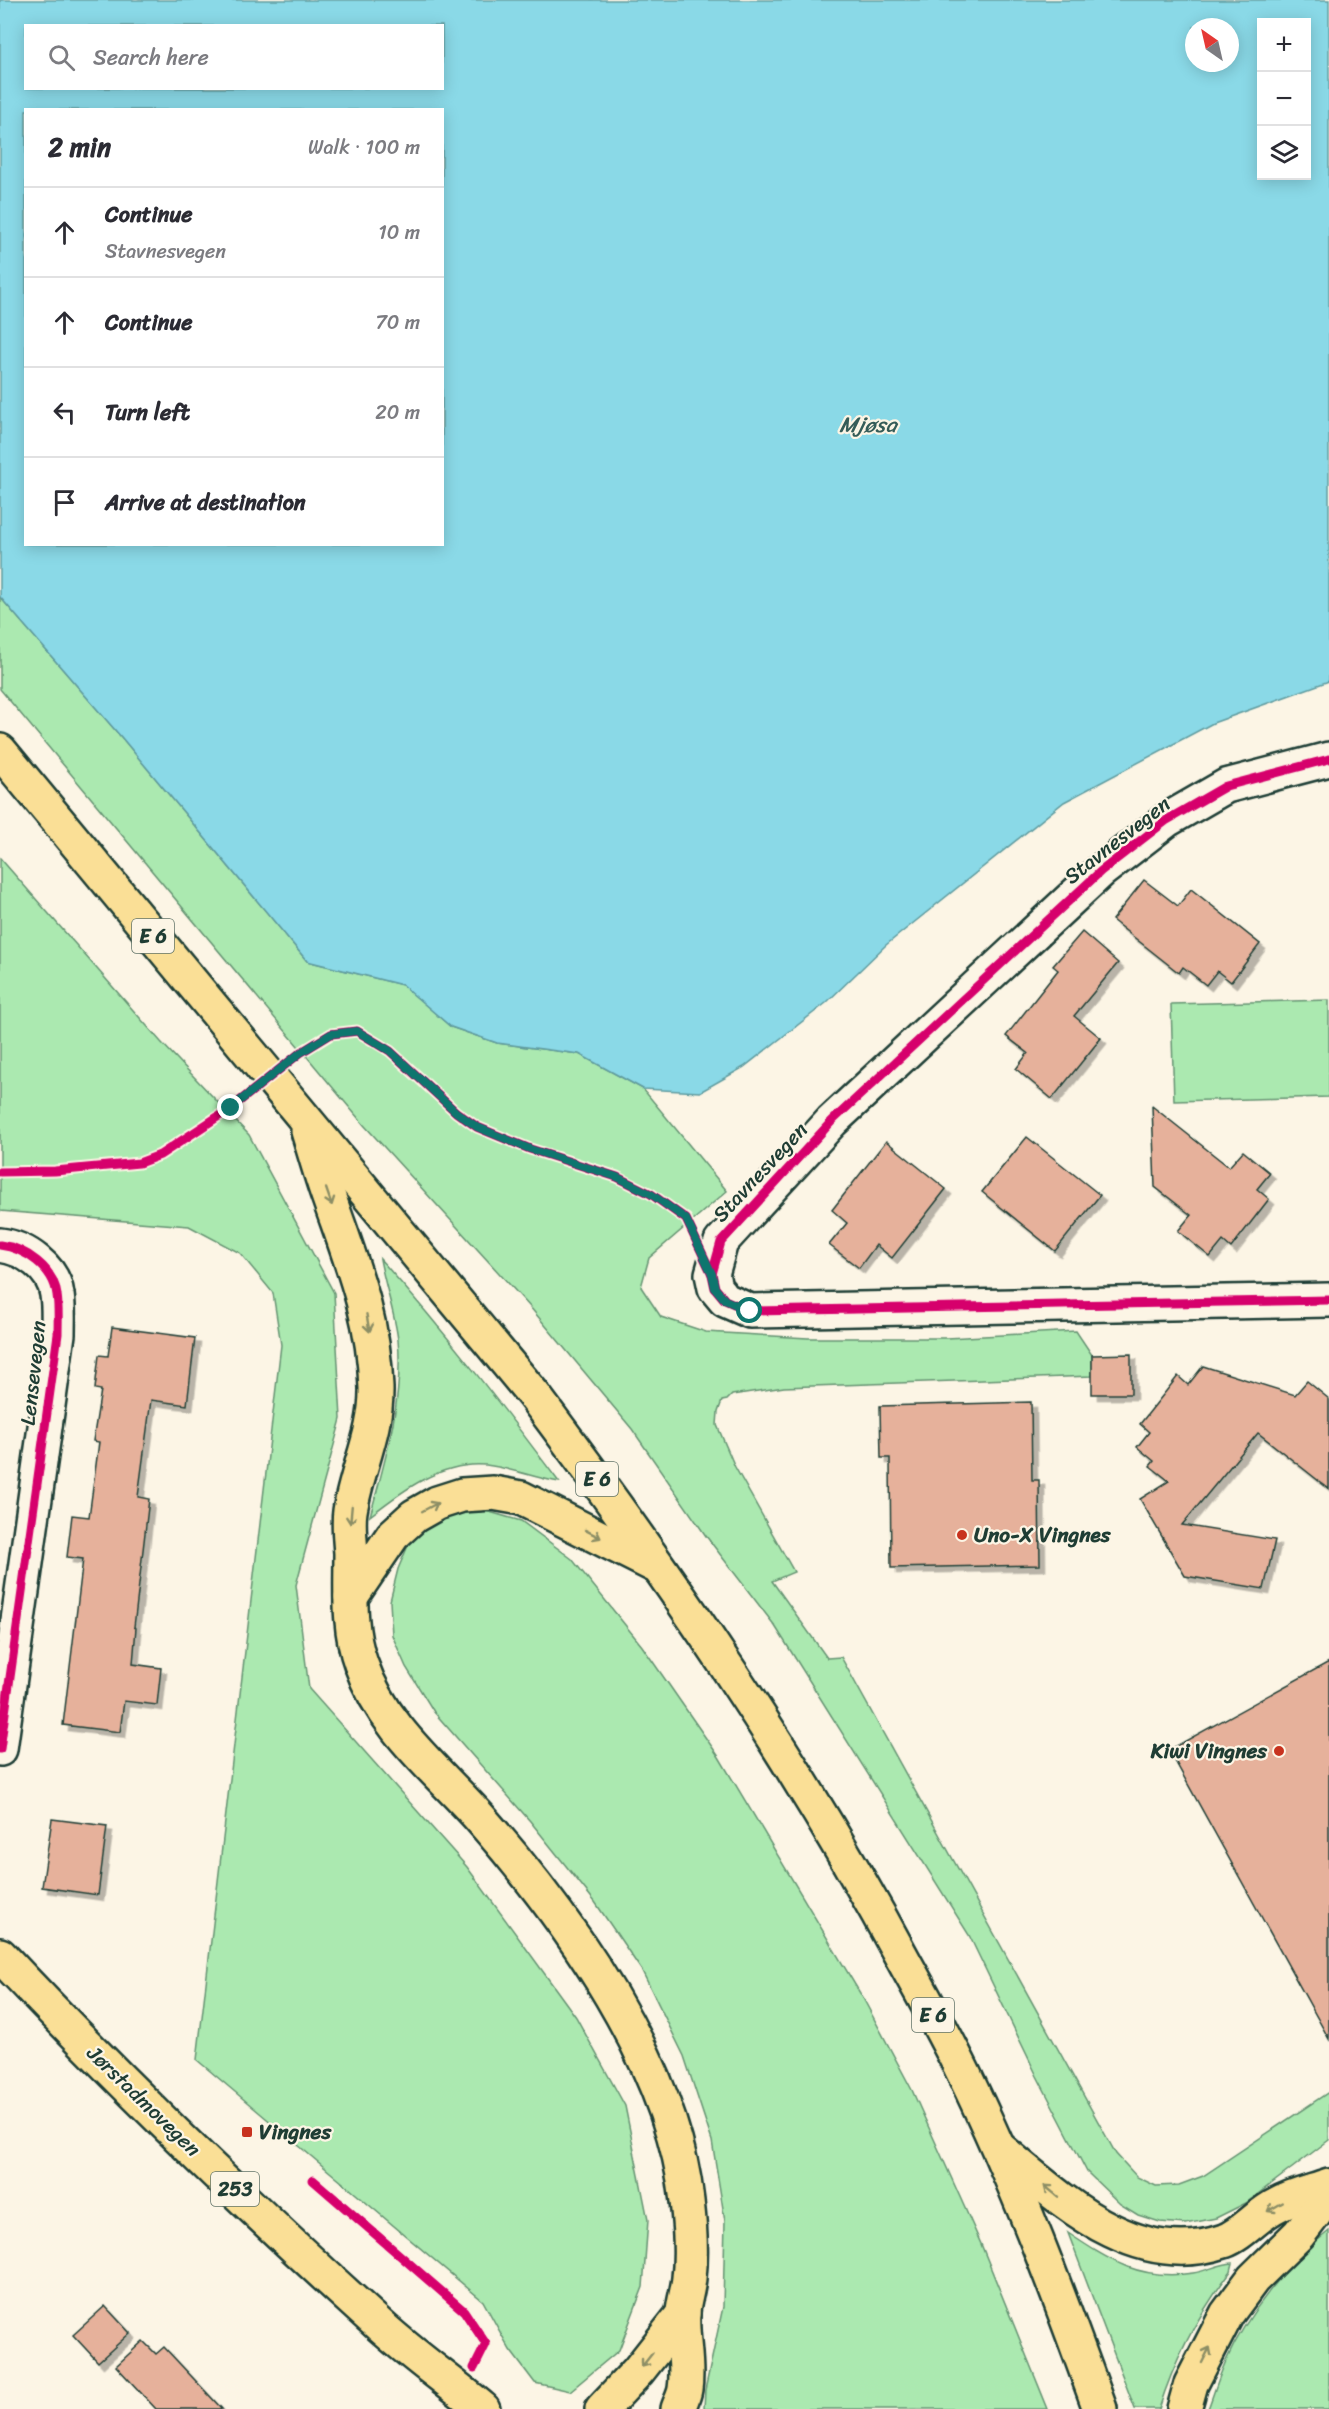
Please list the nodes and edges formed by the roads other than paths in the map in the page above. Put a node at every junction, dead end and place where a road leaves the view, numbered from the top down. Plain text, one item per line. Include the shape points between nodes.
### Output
1 (0, 751) edge
2 (1329, 759) edge
3 (305, 1121) junction
4 (0, 1245) edge
5 (1329, 1300) edge
6 (658, 1566) junction
7 (351, 1597) junction
8 (0, 1749) edge
9 (0, 1955) edge
10 (998, 2147) junction
11 (1329, 2186) edge
12 (1329, 2195) edge
13 (683, 2314) junction
14 (483, 2409) edge
15 (602, 2409) edge
16 (678, 2409) edge
17 (1100, 2409) edge
18 (1184, 2409) edge

1 - 3 main road, E 6
2 - 5 street, Stavnesvegen via 1226,786 1167,820 1101,871 832,1121 721,1242 712,1274 715,1288 725,1300 750,1311
3 - 6 main road, E 6 via 533,1394
3 -> 7 main road via 355,1266 373,1351 376,1392 370,1437 350,1513
4 - 8 street, Lensevegen via 33,1257 48,1273 57,1293 58,1334
7 -> 6 main road via 393,1535 414,1516 462,1495 493,1493 521,1498
6 - 10 main road, E 6 via 804,1786 864,1886 962,2070
7 - 13 main road via 360,1662 381,1706 415,1751 480,1818 541,1894 599,1977 641,2051 670,2124 687,2198 689,2277
9 - 14 main road, Jørstadmovegen / 253 via 170,2128 358,2306
11 -> 10 main road via 1277,2204 1226,2240 1192,2248 1162,2247 1131,2240 1099,2225
10 - 17 main road, E 6
18 -> 12 main road via 1191,2384 1227,2314 1253,2278 1299,2234
13 -> 15 main road
13 - 16 main road via 685,2389

